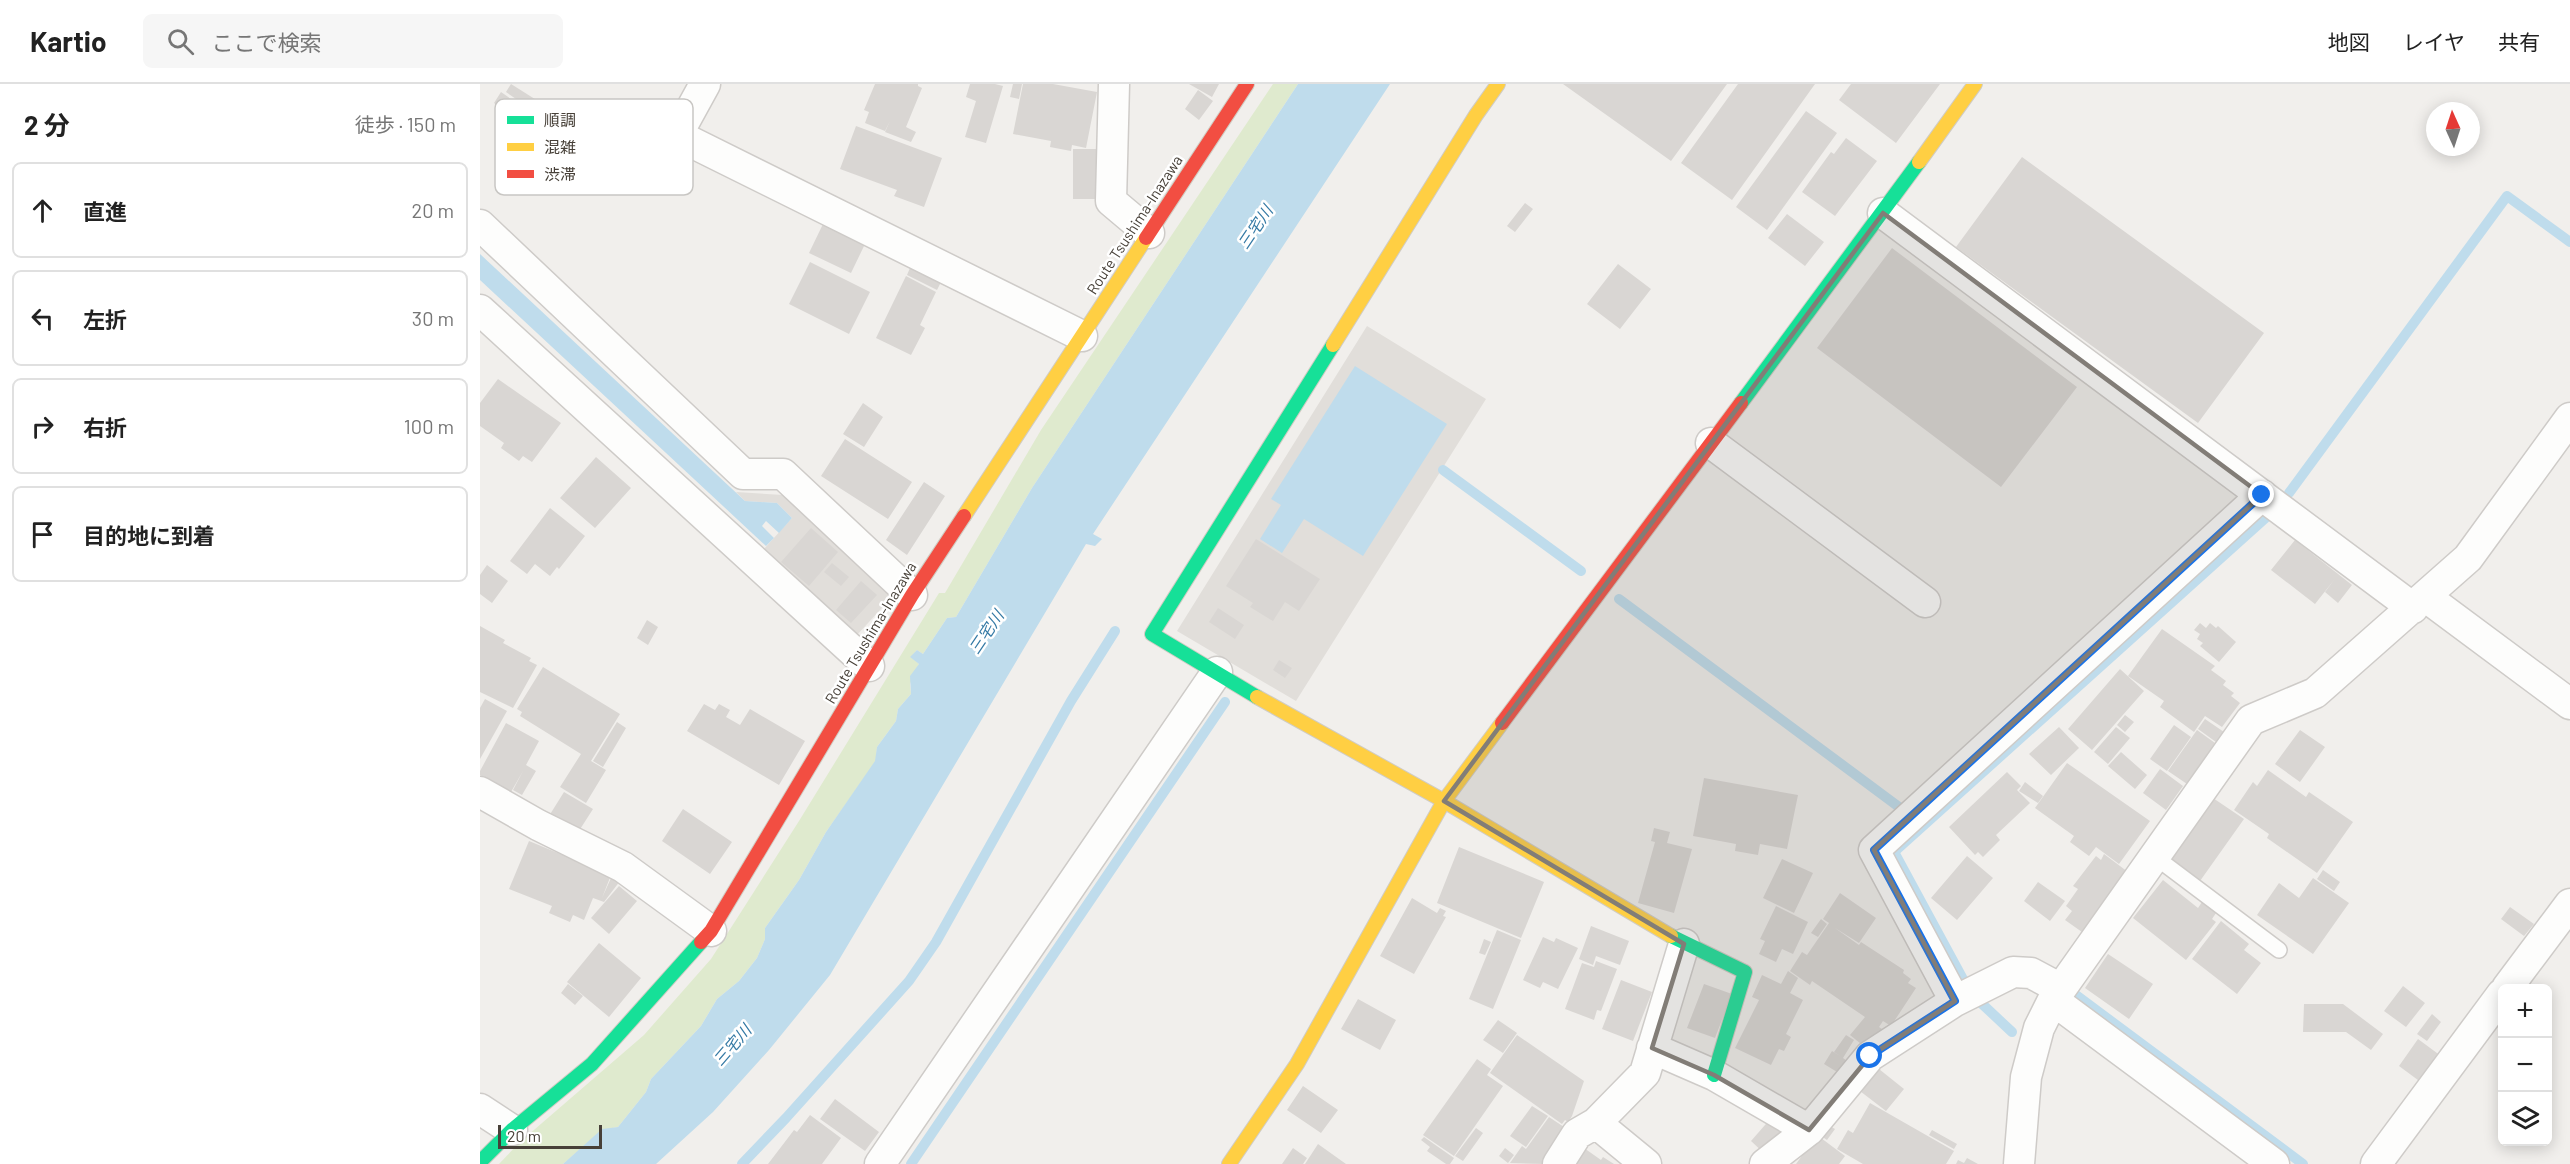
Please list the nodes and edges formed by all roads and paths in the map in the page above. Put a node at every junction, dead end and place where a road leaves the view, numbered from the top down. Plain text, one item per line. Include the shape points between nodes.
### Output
1 (705, 84) edge
2 (1114, 84) edge
3 (1247, 84) edge
4 (1498, 84) edge
5 (1975, 84) edge
6 (693, 106) edge
7 (693, 143) edge
8 (1883, 213) junction
9 (480, 225) edge
10 (1149, 233) junction
11 (480, 310) edge
12 (1082, 336) junction
13 (2570, 418) edge
14 (1711, 443) junction
15 (2262, 495) junction
16 (912, 595) junction
17 (1925, 603) dead end
18 (2419, 603) junction
19 (869, 666) junction
20 (1217, 672) junction
21 (2570, 704) edge
22 (480, 792) edge
23 (1444, 801) junction
24 (2154, 856) junction
25 (2570, 904) edge
26 (711, 931) junction
27 (1684, 944) junction
28 (2279, 950) dead end
29 (2510, 984) edge
30 (2057, 994) junction
31 (2498, 999) edge
32 (1955, 1001) junction
33 (1652, 1048) junction
34 (1714, 1075) junction
35 (480, 1109) edge
36 (1596, 1123) junction
37 (512, 1130) junction
38 (1809, 1130) junction
39 (480, 1161) edge
40 (880, 1164) edge
41 (1228, 1164) edge
42 (1558, 1164) edge
43 (1646, 1164) edge
44 (1766, 1164) edge
45 (2019, 1164) edge
46 (2274, 1164) edge
47 (2376, 1164) edge

1 - 6 street
2 - 10 street via 1112,201
3 - 10 street, Route Tsushima-Inazawa
4 - 20 street via 1152,634
5 - 8 street
7 - 12 street
8 - 14 street
8 - 15 street
9 - 16 street via 743,474 783,474
10 - 12 street, Route Tsushima-Inazawa
11 - 19 street
12 - 16 street, Route Tsushima-Inazawa
13 - 18 street via 2468,558
14 - 17 street
14 - 23 street
15 - 18 street
15 - 32 street via 1874,850
16 - 19 street, Route Tsushima-Inazawa
18 - 21 street
18 - 24 street via 2315,693 2251,720
19 - 26 street, Route Tsushima-Inazawa
20 - 23 street
20 - 40 street
22 - 26 street via 623,867
23 - 27 street
23 - 41 street via 1297,1064
24 - 28 lane
24 - 30 street
25 - 29 street
26 - 37 street, Route Tsushima-Inazawa via 592,1064
27 - 33 street
27 - 34 street via 1745,972
30 - 32 street via 2031,973 2013,972
30 - 45 street via 2038,1028 2026,1077
30 - 46 street
31 - 47 street
32 - 38 street via 1870,1056
33 - 34 street
33 - 36 street via 1645,1073
34 - 38 street
35 - 37 street
36 - 42 street via 1577,1134
36 - 43 street
37 - 39 street, Route Tsushima-Inazawa
38 - 44 street

